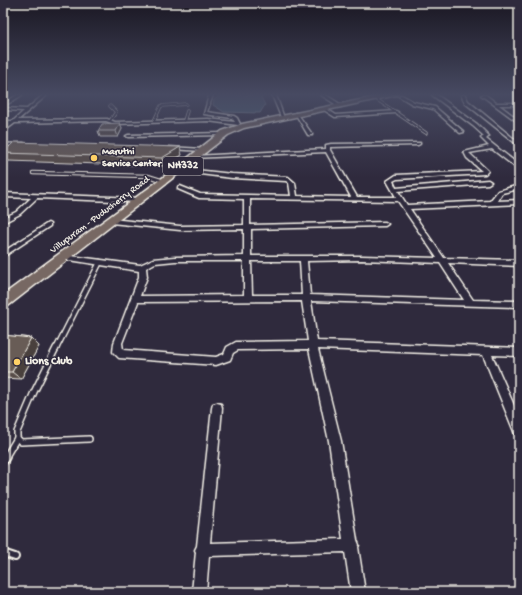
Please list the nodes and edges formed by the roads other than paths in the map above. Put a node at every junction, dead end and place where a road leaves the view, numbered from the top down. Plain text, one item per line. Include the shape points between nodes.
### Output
1 (12, 123) edge
2 (228, 123) edge
3 (251, 123) edge
4 (302, 123) edge
5 (411, 123) edge
6 (451, 123) edge
7 (469, 123) edge
8 (492, 123) edge
9 (239, 125) junction
10 (3, 131) edge
11 (462, 132) dead end
12 (426, 133) dead end
13 (222, 134) junction
14 (310, 134) dead end
15 (128, 136) dead end
16 (28, 144) edge
17 (418, 144) dead end
18 (3, 145) edge
19 (519, 145) edge
20 (493, 147) junction
21 (165, 148) edge
22 (203, 150) junction
23 (328, 150) junction
24 (194, 157) junction
25 (519, 168) edge
26 (178, 170) junction
27 (33, 173) dead end
28 (164, 181) junction
29 (488, 182) dead end
30 (519, 187) edge
31 (180, 188) dead end
32 (394, 190) junction
33 (3, 195) edge
34 (36, 196) junction
35 (247, 198) junction
36 (294, 198) junction
37 (400, 198) junction
38 (355, 199) junction
39 (139, 200) junction
40 (494, 202) junction
41 (519, 202) edge
42 (406, 207) junction
43 (3, 221) edge
44 (111, 221) junction
45 (385, 224) dead end
46 (48, 225) dead end
47 (246, 227) junction
48 (3, 255) edge
49 (63, 257) junction
50 (303, 258) junction
51 (246, 259) junction
52 (443, 260) junction
53 (100, 262) junction
54 (519, 263) edge
55 (141, 268) junction
56 (3, 291) edge
57 (12, 295) junction
58 (248, 298) junction
59 (306, 298) junction
60 (134, 299) junction
61 (3, 302) edge
62 (471, 303) junction
63 (519, 304) edge
64 (312, 345) junction
65 (486, 351) junction
66 (519, 352) edge
67 (217, 408) dead end
68 (517, 419) edge
69 (519, 430) edge
70 (17, 438) junction
71 (89, 439) dead end
72 (3, 462) edge
73 (352, 545) junction
74 (202, 550) junction
75 (3, 553) edge
76 (15, 556) dead end
77 (199, 592) edge
78 (358, 592) edge

1 - 10 street
2 - 9 street
3 - 9 highway, Villupuram - Puducherry Road / NH332
4 - 14 street
5 - 12 lane
6 - 11 street
7 - 20 street via 485,135 484,140
8 - 19 street
9 - 13 highway, Villupuram - Puducherry Road / NH332
13 - 15 street
13 - 22 highway, Villupuram - Puducherry Road / NH332
16 - 18 street
17 - 23 street via 331,145 328,146
20 - 25 street
20 - 32 street via 466,152 485,171 483,173 396,177 390,180
21 - 22 street
22 - 24 highway, Villupuram - Puducherry Road / NH332
23 - 24 street
23 - 38 street
24 - 26 highway, Villupuram - Puducherry Road / NH332
26 - 28 highway, Villupuram - Puducherry Road / NH332
26 - 36 street via 232,176 288,178 292,183
27 - 28 lane via 148,176
28 - 39 highway, Villupuram - Puducherry Road / NH332
29 - 32 street
30 - 40 street via 500,192
31 - 35 street via 199,196
32 - 37 street
33 - 34 street
34 - 39 street
34 - 43 street via 18,213
35 - 36 street
35 - 47 street
36 - 38 street
37 - 38 street
37 - 42 street
39 - 44 highway, Villupuram - Puducherry Road / NH332
40 - 41 street
40 - 42 street
42 - 52 street
44 - 47 street via 172,228
44 - 49 highway, Villupuram - Puducherry Road / NH332
45 - 47 street
46 - 48 street
47 - 51 street
49 - 53 street
49 - 57 highway, Villupuram - Puducherry Road / NH332
50 - 51 street
50 - 52 street
50 - 59 street
51 - 55 street via 161,259
51 - 58 street
52 - 54 street
52 - 62 street
53 - 55 street
53 - 70 lane via 34,392 17,432
55 - 60 street via 144,273
56 - 57 street
57 - 61 highway, Villupuram - Puducherry Road / NH332
58 - 59 street
58 - 60 street
59 - 62 street
59 - 64 street
60 - 64 street via 118,343 118,352 122,355 216,361 226,357 236,346
62 - 63 street
64 - 65 street
64 - 73 street via 335,442
65 - 66 street
65 - 68 street
67 - 74 street
68 - 69 street
70 - 71 lane via 21,442
70 - 72 lane
73 - 74 street
73 - 78 street
74 - 77 street
75 - 76 lane

